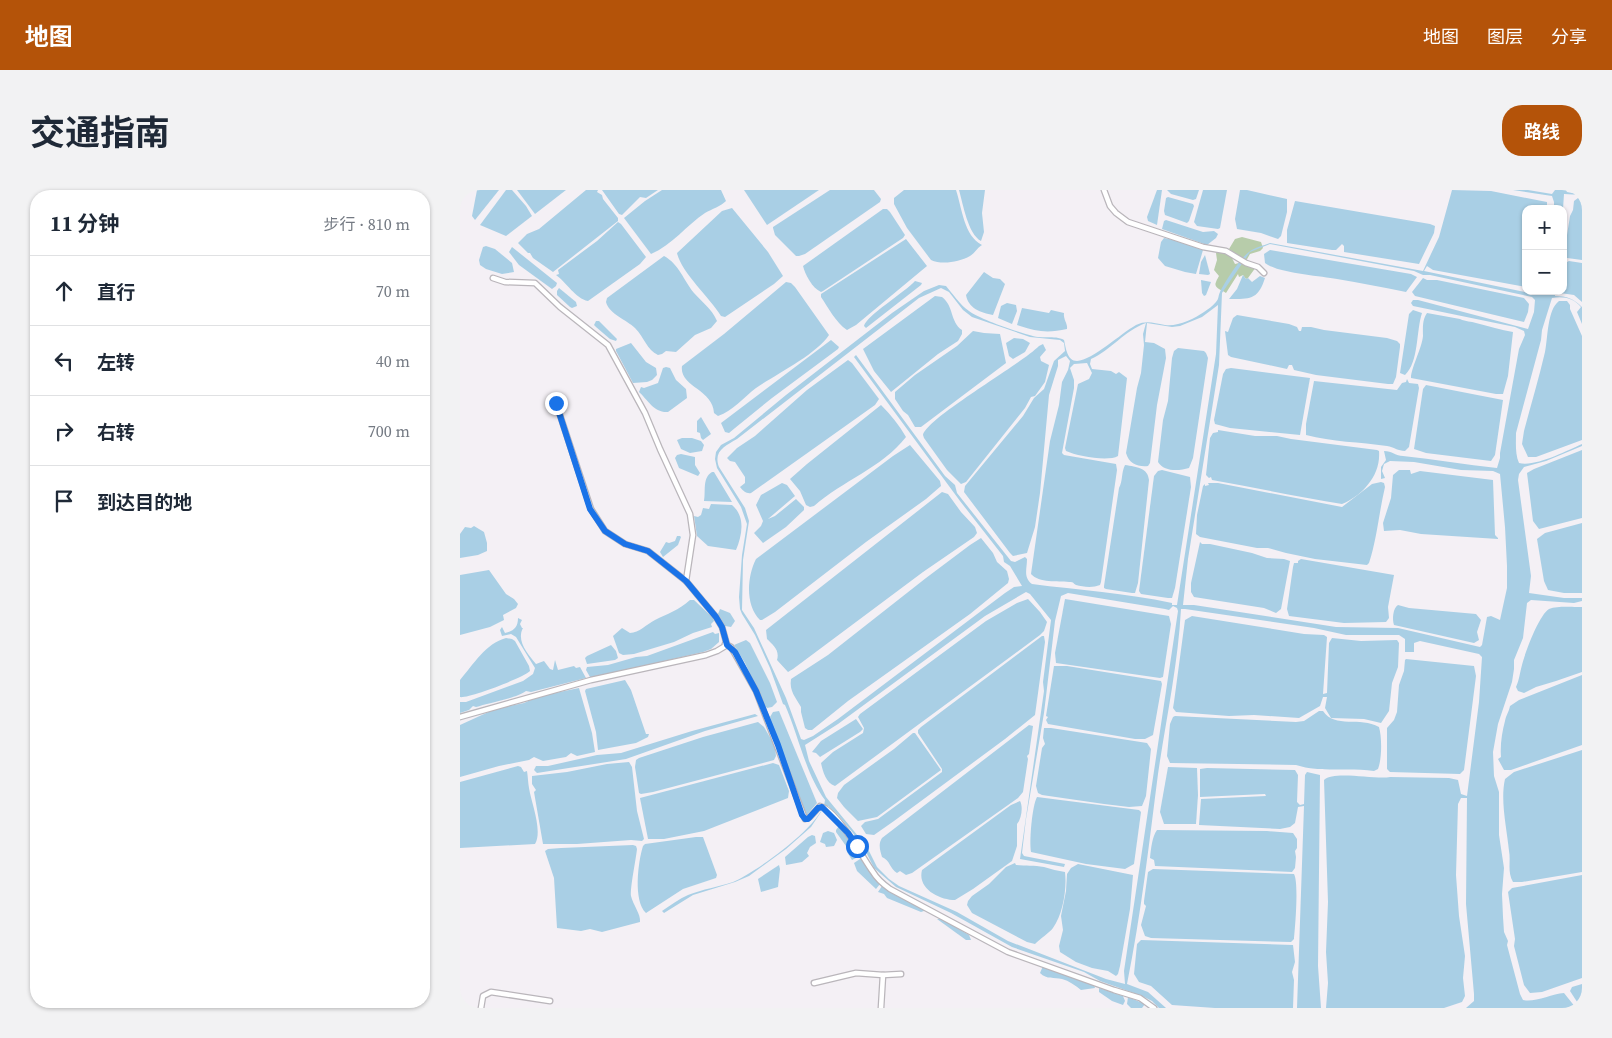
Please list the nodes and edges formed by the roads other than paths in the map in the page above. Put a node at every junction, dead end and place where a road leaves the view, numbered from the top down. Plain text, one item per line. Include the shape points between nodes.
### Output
1 (1104, 190) edge
2 (1264, 273) dead end
3 (493, 278) dead end
4 (556, 403) dead end
5 (686, 581) junction
6 (726, 645) junction
7 (460, 717) edge
8 (901, 974) dead end
9 (882, 975) junction
10 (814, 983) dead end
11 (550, 1001) dead end
12 (481, 1008) edge
13 (881, 1008) edge
14 (1154, 1008) edge

1 - 2 street via 1110,206 1128,222 1226,252
3 - 5 street via 535,283 560,308 608,345 645,412 690,514 693,535
4 - 5 street via 590,509 605,531 625,544 648,551
5 - 6 street via 716,617
6 - 7 street via 706,655 591,680
6 - 14 street via 735,652 756,691 805,819 818,808 824,808 848,833 874,874 890,889 1008,952 1140,998
8 - 9 street
9 - 10 street via 856,973
9 - 13 street
11 - 12 street via 491,992 483,996

